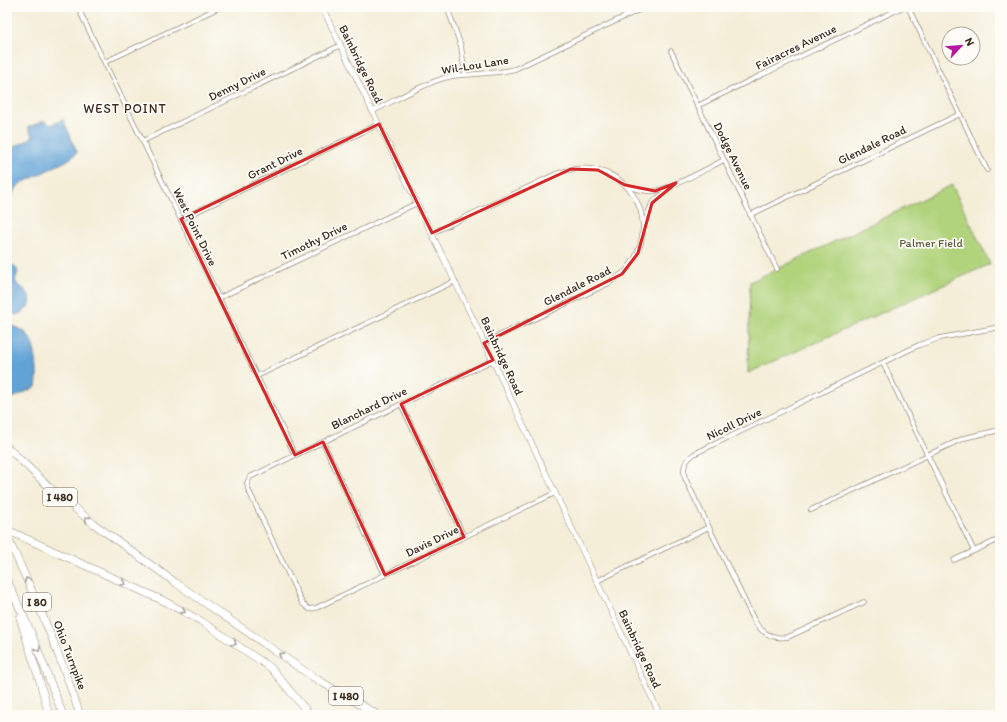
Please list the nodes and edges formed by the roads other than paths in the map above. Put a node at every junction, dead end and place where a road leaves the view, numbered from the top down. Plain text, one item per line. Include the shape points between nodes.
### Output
1 (81, 7) edge
2 (220, 7) edge
3 (322, 7) edge
4 (447, 7) edge
5 (646, 7) edge
6 (903, 7) edge
7 (908, 7) edge
8 (341, 46) junction
9 (671, 51) dead end
10 (104, 62) junction
11 (465, 75) junction
12 (697, 106) junction
13 (373, 111) junction
14 (960, 114) junction
15 (379, 124) junction
16 (143, 141) junction
17 (724, 160) junction
18 (987, 170) dead end
19 (676, 183) junction
20 (625, 185) junction
21 (417, 203) junction
22 (750, 215) junction
23 (181, 220) junction
24 (643, 227) junction
25 (432, 234) junction
26 (777, 269) dead end
27 (455, 281) junction
28 (219, 298) junction
29 (1000, 327) edge
30 (484, 343) junction
31 (493, 360) junction
32 (884, 363) junction
33 (257, 376) junction
34 (401, 404) junction
35 (1000, 430) edge
36 (323, 442) junction
37 (7, 447) edge
38 (928, 454) junction
39 (295, 455) junction
40 (555, 493) junction
41 (811, 510) dead end
42 (709, 527) junction
43 (7, 530) edge
44 (7, 537) edge
45 (464, 537) junction
46 (1000, 539) edge
47 (974, 551) junction
48 (954, 560) dead end
49 (385, 575) junction
50 (7, 580) edge
51 (597, 581) junction
52 (17, 601) junction
53 (864, 602) dead end
54 (316, 608) joint
55 (49, 715) edge
56 (63, 715) edge
57 (81, 715) edge
58 (310, 715) edge
59 (378, 715) edge
60 (660, 715) edge

1 - 10 street, West Point Drive via 81,14
2 - 10 street
3 - 8 street, Bainbridge Road
4 - 11 street via 460,46
5 - 11 street, Wil-Lou Lane via 515,69
6 - 12 street, Fairacres Avenue
7 - 14 street
8 - 13 street, Bainbridge Road
8 - 16 street, Denny Drive
9 - 12 street, Dodge Avenue
10 - 16 street, West Point Drive
11 - 13 street, Wil-Lou Lane via 432,83
12 - 17 street, Dodge Avenue
13 - 15 street, Bainbridge Road
14 - 18 street
14 - 22 street, Glendale Road
15 - 21 street, Bainbridge Road
15 - 23 street, Grant Drive
16 - 23 street, West Point Drive
17 - 19 street
17 - 22 street, Dodge Avenue
19 - 20 street via 655,191
19 - 24 street, Glendale Road via 652,203
20 - 24 street via 637,202
20 - 25 street via 612,175 598,170 566,170
21 - 25 street, Bainbridge Road
21 - 28 street, Timothy Drive
22 - 26 street, Dodge Avenue
23 - 28 street, West Point Drive
24 - 30 street, Glendale Road via 638,253 618,278
25 - 27 street, Bainbridge Road
27 - 30 street, Bainbridge Road
27 - 33 street
28 - 33 street, West Point Drive
29 - 32 street, Nicoll Drive via 940,338
30 - 31 street, Bainbridge Road
31 - 34 street, Blanchard Drive
31 - 40 street, Bainbridge Road
32 - 38 street
32 - 42 street, Nicoll Drive via 690,456 685,464 685,478
33 - 39 street, West Point Drive
34 - 36 street, Blanchard Drive
34 - 45 street
35 - 38 street via 964,438
36 - 39 street, Blanchard Drive
36 - 49 street
59 -> 37 highway, I 480 via 314,677 94,524 49,487
38 - 41 street
38 - 47 street
39 - 54 street, Blanchard Drive via 253,475 248,480 248,489 302,603 309,609
40 - 45 street, Davis Drive
40 - 51 street, Bainbridge Road
42 - 51 street
42 - 53 street, Nicoll Drive via 756,625 772,636 782,638 796,635
43 -> 58 highway via 164,601 201,621 271,668
57 -> 44 highway, Ohio Turnpike / I 80 via 42,613
45 - 49 street, Davis Drive
46 - 47 street
47 - 48 street
49 - 54 street, Davis Drive
50 - 52 highway, I 80
51 - 60 street, Bainbridge Road
52 - 55 highway via 18,612
52 -> 56 highway, I 80

